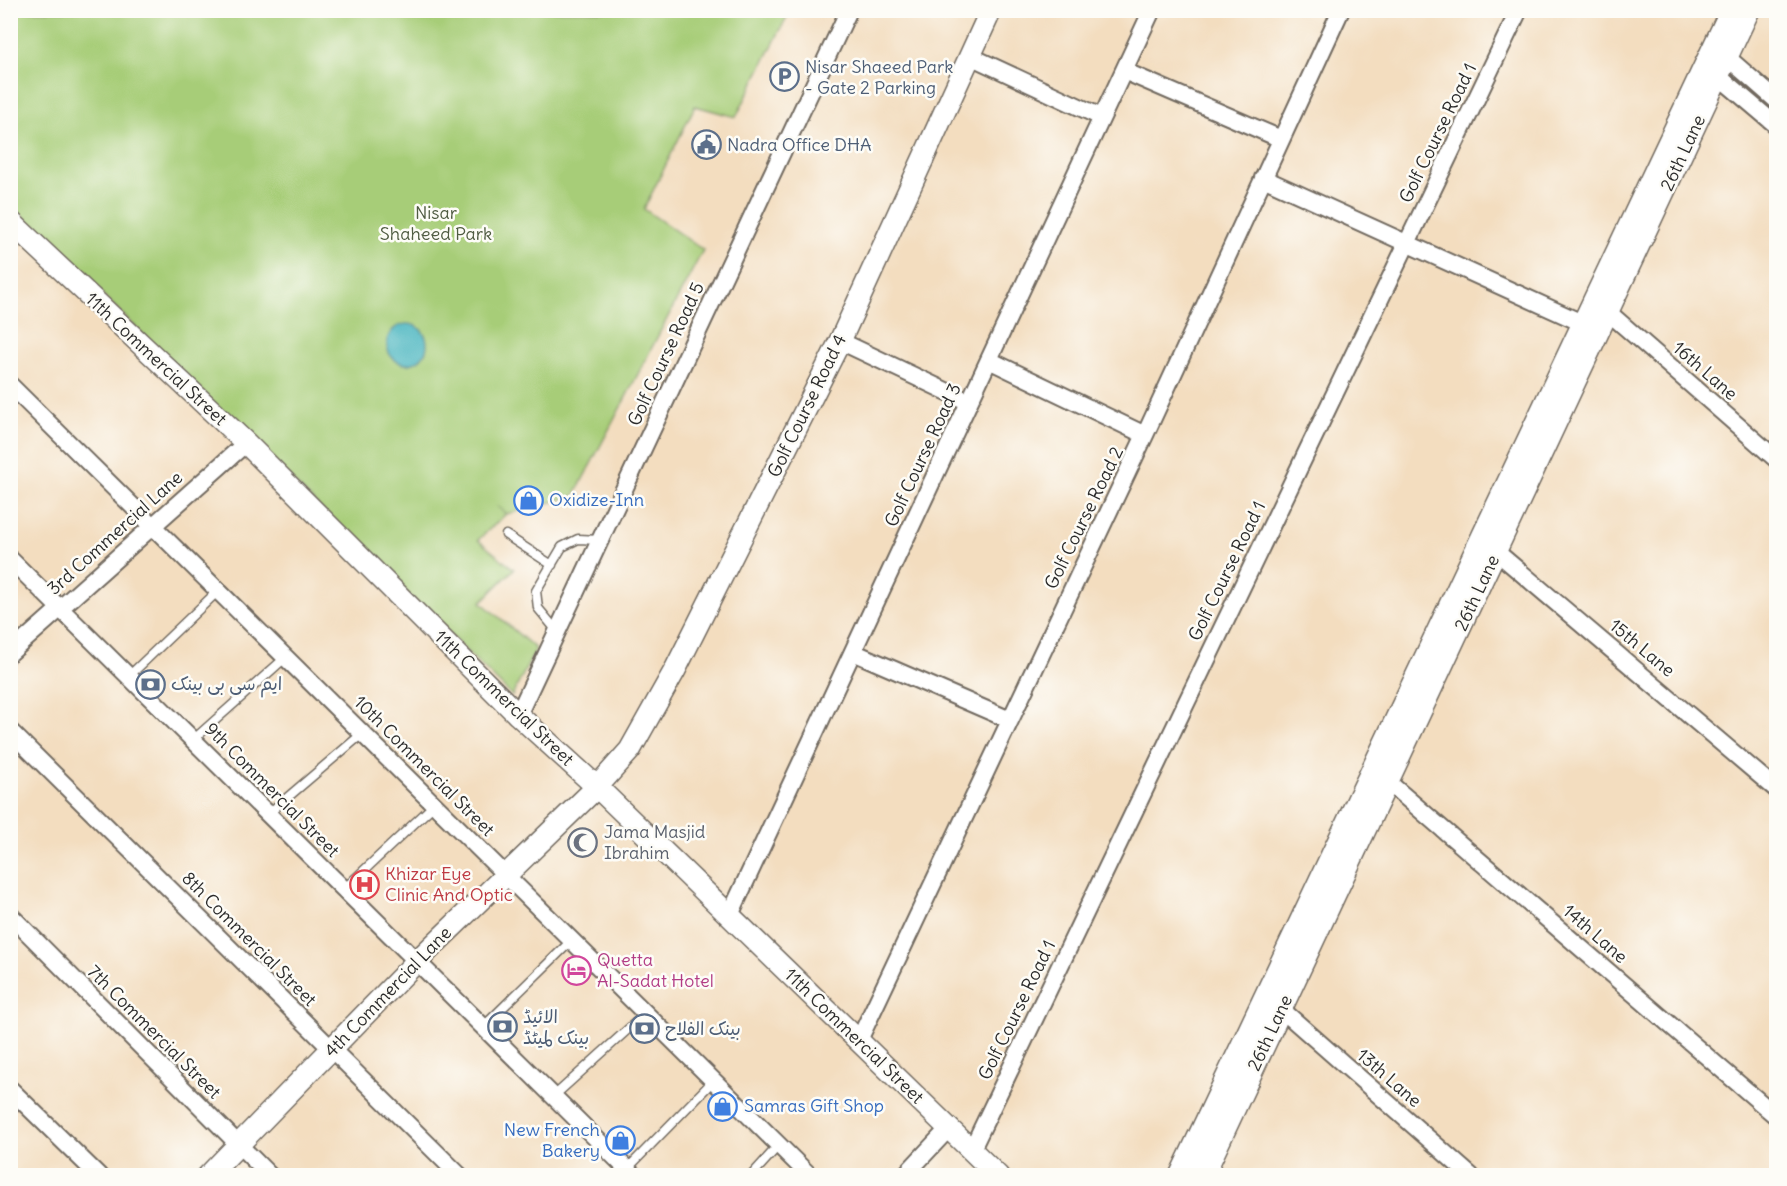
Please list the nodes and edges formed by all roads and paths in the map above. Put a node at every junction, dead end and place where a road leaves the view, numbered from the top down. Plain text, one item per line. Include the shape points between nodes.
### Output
1 (849, 10) edge
2 (991, 10) edge
3 (1152, 10) edge
4 (1341, 10) edge
5 (1519, 10) edge
6 (1731, 10) edge
7 (1749, 10) edge
8 (970, 56) junction
9 (1716, 61) junction
10 (1124, 71) junction
11 (1776, 100) edge
12 (1101, 117) junction
13 (1776, 125) edge
14 (1281, 139) junction
15 (1263, 178) junction
16 (10, 221) edge
17 (1406, 244) junction
18 (1608, 312) junction
19 (1582, 323) junction
20 (840, 341) junction
21 (989, 360) junction
22 (10, 385) edge
23 (969, 402) junction
24 (1145, 435) junction
25 (246, 443) junction
26 (1776, 459) edge
27 (152, 525) junction
28 (506, 536) dead end
29 (600, 540) junction
30 (1489, 545) junction
31 (10, 559) edge
32 (552, 565) junction
33 (219, 591) junction
34 (60, 608) junction
35 (557, 631) junction
36 (854, 652) junction
37 (10, 653) edge
38 (286, 657) junction
39 (129, 676) junction
40 (518, 715) junction
41 (1010, 720) junction
42 (10, 731) edge
43 (363, 733) junction
44 (193, 740) junction
45 (1388, 782) junction
46 (597, 787) junction
47 (1776, 789) edge
48 (435, 804) junction
49 (268, 814) junction
50 (505, 874) junction
51 (344, 889) junction
52 (10, 915) edge
53 (729, 916) junction
54 (572, 940) junction
55 (417, 961) junction
56 (1281, 1009) junction
57 (646, 1013) junction
58 (483, 1027) junction
59 (859, 1040) junction
60 (333, 1050) junction
61 (714, 1080) junction
62 (10, 1089) edge
63 (554, 1096) junction
64 (1776, 1116) edge
65 (950, 1127) junction
66 (239, 1144) junction
67 (779, 1145) junction
68 (972, 1149) junction
69 (630, 1172) edge
70 (1206, 1174) edge
71 (99, 1176) edge
72 (208, 1176) edge
73 (270, 1176) edge
74 (460, 1176) edge
75 (751, 1176) edge
76 (810, 1176) edge
77 (904, 1176) edge
78 (998, 1176) edge
79 (1180, 1176) edge
80 (1471, 1176) edge

1 - 29 street, Golf Course Road 5
2 - 8 street, Golf Course Road 4
3 - 10 street, Golf Course Road 3
4 - 14 street, Golf Course Road 2
5 - 17 street, Golf Course Road 1
6 - 9 street
7 - 9 street, 26th Lane
8 - 12 street
8 - 20 street, Golf Course Road 4
9 - 11 street
9 - 13 street
9 - 18 street, 26th Lane
9 - 19 street
10 - 12 street, Golf Course Road 3
10 - 14 street
12 - 21 street, Golf Course Road 3
14 - 15 street, Golf Course Road 2
15 - 17 street
15 - 24 street, Golf Course Road 2
16 - 25 street, 11th Commercial Street
17 - 19 street
17 - 68 street, Golf Course Road 1
18 - 26 street, 16th Lane
18 - 30 street, 26th Lane
19 - 30 street
20 - 23 street
20 - 46 street, Golf Course Road 4 via 675,670 630,750
21 - 23 street, Golf Course Road 3
21 - 24 street
22 - 27 street, 10th Commercial Street
23 - 36 street, Golf Course Road 3
24 - 41 street, Golf Course Road 2
25 - 27 street, 3rd Commercial Lane
25 - 40 street, 11th Commercial Street
27 - 33 street, 10th Commercial Street
27 - 34 street, 3rd Commercial Lane
28 - 32 lane
29 - 32 lane via 571,541 562,547
29 - 35 street, Golf Course Road 5
30 - 45 street, 26th Lane
30 - 47 street, 15th Lane
30 - 79 street
31 - 34 street, 9th Commercial Street
32 - 35 lane via 536,591 536,600
33 - 38 street, 10th Commercial Street
33 - 39 lane
34 - 37 street, 3rd Commercial Lane
34 - 39 street, 9th Commercial Street
35 - 40 street, Golf Course Road 5
36 - 41 street
36 - 53 street, Golf Course Road 3
38 - 43 street, 10th Commercial Street
38 - 44 lane
39 - 44 street, 9th Commercial Street
40 - 46 street, 11th Commercial Street
41 - 59 street, Golf Course Road 2
42 - 60 street, 8th Commercial Street
43 - 48 street, 10th Commercial Street
43 - 49 lane
44 - 49 street, 9th Commercial Street
45 - 56 street, 26th Lane
45 - 64 street, 14th Lane
46 - 50 street, 4th Commercial Lane
46 - 53 street, 11th Commercial Street
48 - 50 street, 10th Commercial Street
48 - 51 lane
49 - 51 street, 9th Commercial Street
50 - 54 street, 10th Commercial Street
50 - 55 street, 4th Commercial Lane
51 - 55 street, 9th Commercial Street
52 - 66 street, 7th Commercial Street
53 - 59 street, 11th Commercial Street
54 - 57 street, 10th Commercial Street
54 - 58 lane
55 - 58 street, 9th Commercial Street
55 - 60 street, 4th Commercial Lane
56 - 70 street, 26th Lane
56 - 80 street, 13th Lane
57 - 61 street, 10th Commercial Street
57 - 63 lane
58 - 63 street, 9th Commercial Street
59 - 65 street, 11th Commercial Street
60 - 66 street, 4th Commercial Lane
60 - 74 street, 8th Commercial Street
61 - 67 street, 10th Commercial Street
61 - 69 lane
62 - 71 street
63 - 69 street, 9th Commercial Street
65 - 68 street, 11th Commercial Street
65 - 77 street
66 - 72 street, 4th Commercial Lane
66 - 73 street, 7th Commercial Street
67 - 75 lane
67 - 76 street, 10th Commercial Street
68 - 78 street, 11th Commercial Street

